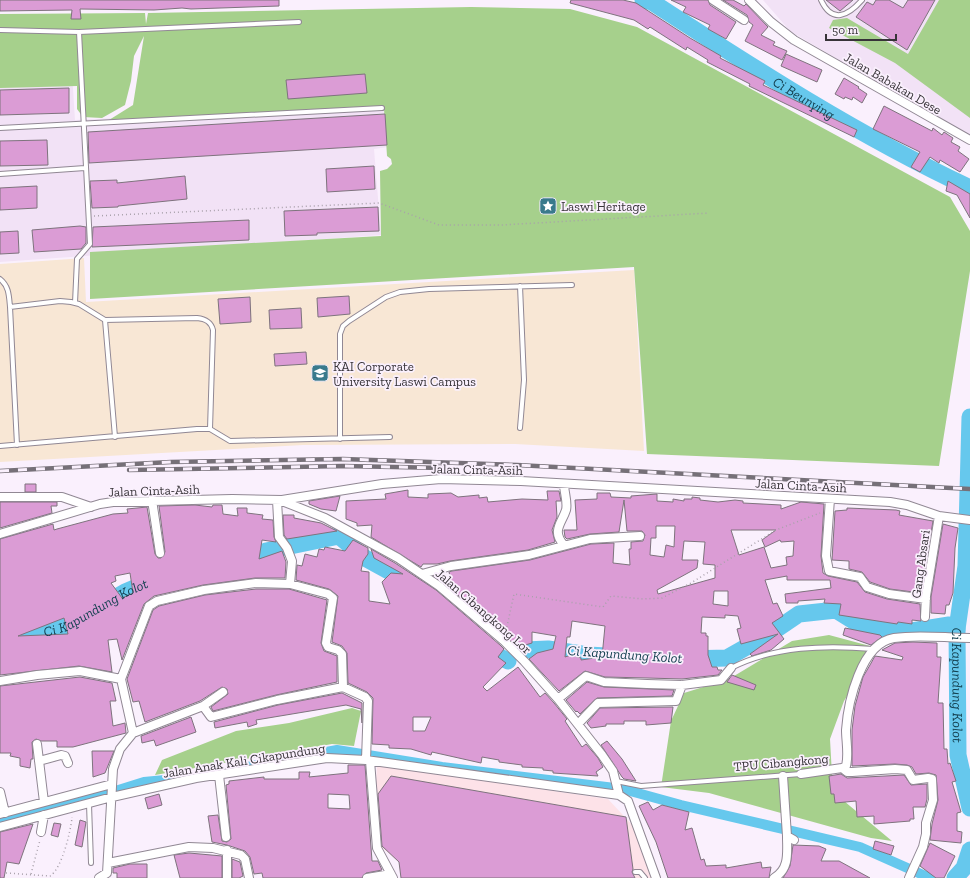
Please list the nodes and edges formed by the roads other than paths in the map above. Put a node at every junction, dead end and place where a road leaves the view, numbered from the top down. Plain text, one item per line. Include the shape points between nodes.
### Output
1 (713, 0) edge
2 (749, 0) edge
3 (821, 0) edge
4 (862, 0) edge
5 (744, 20) dead end
6 (299, 22) dead end
7 (0, 30) edge
8 (79, 32) junction
9 (382, 108) dead end
10 (83, 123) junction
11 (0, 128) edge
12 (970, 140) edge
13 (85, 168) junction
14 (0, 174) edge
15 (0, 279) edge
16 (572, 285) dead end
17 (520, 286) junction
18 (75, 303) junction
19 (10, 306) junction
20 (105, 320) junction
21 (520, 428) dead end
22 (210, 430) junction
23 (115, 437) junction
24 (390, 437) dead end
25 (340, 439) junction
26 (17, 445) junction
27 (0, 446) edge
28 (564, 484) junction
29 (0, 497) edge
30 (830, 499) junction
31 (152, 500) junction
32 (279, 500) junction
33 (91, 507) junction
34 (939, 516) junction
35 (970, 520) edge
36 (0, 534) edge
37 (640, 536) dead end
38 (564, 545) junction
39 (160, 553) dead end
40 (422, 574) junction
41 (290, 584) junction
42 (926, 599) junction
43 (925, 617) dead end
44 (970, 638) edge
45 (874, 649) junction
46 (729, 671) joint
47 (121, 679) junction
48 (0, 681) edge
49 (682, 685) junction
50 (342, 687) junction
51 (223, 692) dead end
52 (558, 700) junction
53 (203, 706) junction
54 (578, 724) junction
55 (133, 733) junction
56 (37, 744) dead end
57 (367, 759) junction
58 (39, 761) junction
59 (68, 763) dead end
60 (842, 768) junction
61 (219, 775) junction
62 (797, 775) joint
63 (783, 776) junction
64 (618, 788) junction
65 (112, 791) junction
66 (0, 792) edge
67 (44, 802) junction
68 (89, 803) junction
69 (2, 813) edge
70 (44, 815) junction
71 (0, 827) edge
72 (41, 832) road end
73 (226, 837) dead end
74 (227, 850) junction
75 (108, 863) junction
76 (91, 864) dead end
77 (635, 872) dead end
78 (392, 876) edge
79 (99, 878) edge
80 (227, 878) edge
81 (249, 878) edge
82 (367, 878) edge
83 (645, 878) edge
84 (656, 878) edge
85 (774, 878) edge
86 (909, 878) edge

1 - 5 street
2 - 12 street, Jalan Babakan Dese via 766,18 794,40
3 - 4 lane via 832,14 838,16 846,15
6 - 8 lane
7 - 8 lane
8 - 10 lane
9 - 10 lane
10 - 11 lane
10 - 13 lane
13 - 14 lane
13 - 18 lane via 90,244 80,255 76,266
15 - 19 lane via 7,288
16 - 17 lane
17 - 21 lane via 524,380
17 - 25 lane via 429,288 400,292 386,297 347,322 340,334
18 - 19 lane
18 - 20 lane
19 - 26 lane
20 - 22 lane via 198,318 211,324 213,330
20 - 23 lane
22 - 23 lane
22 - 25 lane via 230,441
23 - 26 lane
24 - 25 lane
26 - 27 lane
28 - 30 street, Jalan Cinta-Asih
28 - 32 street, Jalan Cinta-Asih via 425,480
28 - 38 street via 566,508 558,535
29 - 33 street via 62,497
30 - 34 street, Jalan Cinta-Asih via 898,503
30 - 42 street via 826,556 829,571 860,577 867,588
31 - 32 street, Jalan Cinta-Asih
31 - 33 street, Jalan Cinta-Asih via 114,502
31 - 39 street
32 - 40 street, Jalan Cibangkong Lor via 325,518
32 - 41 street via 278,535 292,562
33 - 36 street, Jalan Cinta-Asih
34 - 35 street, Jalan Cinta-Asih
34 - 42 street, Gang Absari
37 - 38 street via 606,537
38 - 40 street via 529,555 451,566
40 - 52 street, Jalan Cibangkong Lor via 504,641
41 - 47 street via 256,583 228,586 152,603 147,608
41 - 50 street via 332,597 326,643 342,654
42 - 43 street, Gang Absari
44 - 45 street, TPU Cibangkong via 894,638
45 - 46 lane via 843,647 786,651 759,657
45 - 60 street, TPU Cibangkong via 861,668 852,700 846,730 847,764
46 - 49 street via 721,680
47 - 48 street via 80,671
47 - 55 street
49 - 52 street via 604,682 587,676
49 - 54 street via 676,701 598,703
50 - 53 street via 211,717
50 - 57 street via 365,697 368,701
51 - 53 street
52 - 54 street, Jalan Cibangkong Lor
53 - 55 street
54 - 64 street, Jalan Cibangkong Lor via 607,762
55 - 65 street via 118,755
56 - 58 street
57 - 61 street, Jalan Anak Kali Cikapundung via 327,758
57 - 64 street, Jalan Anak Kali Cikapundung
57 - 78 street via 377,848
58 - 59 street via 61,755 65,756
58 - 67 street
60 - 62 street, TPU Cibangkong
60 - 86 street via 847,772 907,770 912,780 932,779 933,800 926,822 923,847
61 - 65 street, Jalan Anak Kali Cikapundung
61 - 73 street
62 - 63 lane, TPU Cibangkong
63 - 64 lane, TPU Cibangkong
63 - 85 street via 785,819 789,837 787,861 784,870
64 - 84 street via 631,809
65 - 67 street
65 - 68 street, Jalan Anak Kali Cikapundung
65 - 75 street
66 - 69 street
67 - 69 street
68 - 70 street, Jalan Anak Kali Cikapundung
68 - 76 lane
70 - 71 street, Jalan Anak Kali Cikapundung
70 - 72 street
74 - 75 street via 194,846
74 - 80 street
74 - 81 street via 243,857
75 - 79 street via 107,874
77 - 83 lane via 640,872
78 - 82 street

